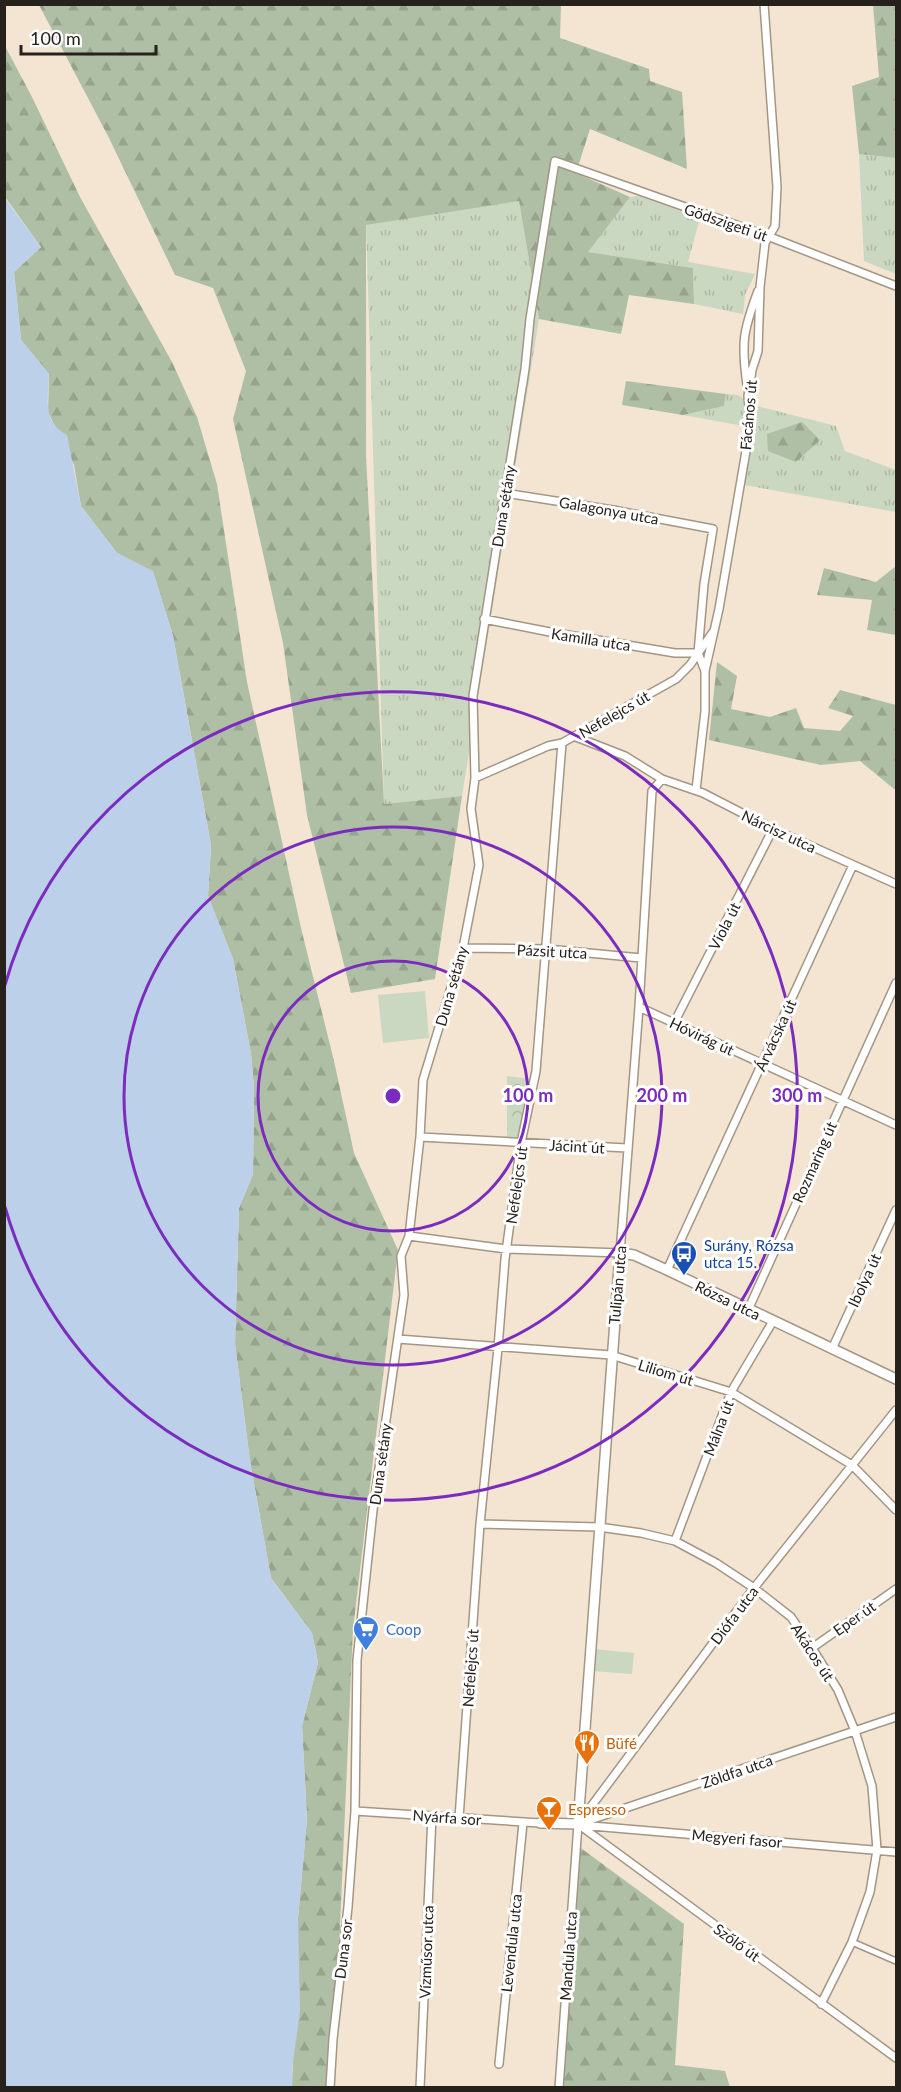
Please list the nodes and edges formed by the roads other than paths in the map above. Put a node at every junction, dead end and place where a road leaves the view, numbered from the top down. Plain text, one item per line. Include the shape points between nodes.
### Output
1 (764, 4) edge
2 (555, 162) joint
3 (770, 237) junction
4 (897, 286) edge
5 (760, 287) junction
6 (748, 396) junction
7 (505, 493) junction
8 (484, 619) junction
9 (713, 632) junction
10 (698, 652) junction
11 (705, 671) junction
12 (576, 737) junction
13 (562, 743) junction
14 (475, 778) junction
15 (662, 779) junction
16 (696, 790) junction
17 (773, 829) junction
18 (853, 865) junction
19 (897, 884) edge
20 (463, 948) junction
21 (547, 949) junction
22 (641, 958) junction
23 (897, 983) edge
24 (639, 1007) junction
25 (674, 1023) junction
26 (761, 1064) junction
27 (843, 1099) junction
28 (897, 1125) edge
29 (420, 1137) junction
30 (521, 1143) junction
31 (627, 1148) junction
32 (897, 1210) edge
33 (409, 1236) junction
34 (506, 1249) junction
35 (620, 1253) junction
36 (667, 1270) junction
37 (748, 1310) junction
38 (773, 1322) junction
39 (398, 1339) junction
40 (498, 1348) junction
41 (832, 1349) junction
42 (611, 1355) junction
43 (897, 1378) edge
44 (731, 1392) junction
45 (897, 1410) edge
46 (852, 1465) junction
47 (897, 1510) edge
48 (480, 1524) junction
49 (599, 1527) junction
50 (675, 1541) junction
51 (754, 1588) junction
52 (897, 1589) edge
53 (813, 1648) junction
54 (897, 1717) edge
55 (855, 1731) junction
56 (355, 1811) junction
57 (432, 1816) junction
58 (459, 1818) junction
59 (523, 1823) junction
60 (540, 1823) joint
61 (578, 1824) junction
62 (877, 1850) junction
63 (897, 1852) edge
64 (852, 1942) junction
65 (897, 1961) edge
66 (821, 2004) junction
67 (897, 2058) edge
68 (499, 2064) dead end
69 (330, 2088) edge
70 (420, 2088) edge
71 (559, 2088) edge

1 - 3 street, Fácános út via 777,186 775,226
2 - 3 street, Gödszigeti út
2 - 7 street, Duna sétány
3 - 4 street, Gödszigeti út
3 - 5 street, Fácános út via 765,243
5 - 6 street, Fácános út via 758,351
5 - 6 street via 743,336
6 - 9 street, Fácános út via 747,445
7 - 8 street, Duna sétány
7 - 10 street, Galagonya utca via 713,529
8 - 10 street, Kamilla utca via 675,653
8 - 14 street, Duna sétány via 473,696
9 - 10 street, Nefelejcs út
9 - 11 street, Fácános út
10 - 11 street
10 - 12 street, Nefelejcs út via 676,679
11 - 16 street, Fácános út via 705,711
12 - 13 street, Nefelejcs út
12 - 15 street, Nárcisz utca via 625,756
13 - 14 street
13 - 21 street, Nefelejcs út
14 - 20 street, Duna sétány via 471,809 479,865
15 - 16 street, Nárcisz utca
15 - 22 street, Tulipán utca via 652,791
16 - 17 street, Nárcisz utca
17 - 18 street, Nárcisz utca
17 - 25 street, Viola út
18 - 19 street, Nárcisz utca
18 - 26 street, Árvácska út
20 - 21 street, Pázsit utca
20 - 29 street, Duna sétány via 423,1080
21 - 22 street, Pázsit utca
21 - 30 street, Nefelejcs út via 536,1071
22 - 24 street, Tulipán utca
23 - 27 street, Rozmaring út
24 - 25 street, Hóvirág út
24 - 31 street, Tulipán utca
25 - 26 street, Hóvirág út
26 - 27 street, Hóvirág út
26 - 36 street, Árvácska út
27 - 28 street, Hóvirág út
27 - 37 street, Rozmaring út
29 - 30 street, Jácint út
29 - 33 street, Duna sétány
30 - 31 street, Jácint út
30 - 34 street, Nefelejcs út
31 - 35 street, Tulipán utca
32 - 41 street, Ibolya út
33 - 34 street, Rózsa utca
33 - 39 street, Duna sétány via 401,1256 404,1295
34 - 35 street, Rózsa utca
34 - 40 street, Nefelejcs út
35 - 36 street, Rózsa utca
35 - 42 street, Tulipán utca
36 - 37 street, Rózsa utca
37 - 38 street, Rózsa utca
38 - 41 street, Rózsa utca
38 - 44 street, Málna út
39 - 40 street, Liliom út
39 - 56 street, Duna sétány via 373,1510 357,1660
40 - 42 street, Liliom út
40 - 48 street, Nefelejcs út
41 - 43 street, Rózsa utca
42 - 44 street, Liliom út
42 - 49 street, Tulipán utca
44 - 46 street, Liliom út
44 - 50 street, Málna út
45 - 46 street, Diófa utca
46 - 47 street, Liliom út
46 - 51 street, Diófa utca
48 - 49 street, Akácos út
48 - 58 street, Nefelejcs út
49 - 50 street, Akácos út
49 - 61 street, Tulipán utca
50 - 51 street, Akácos út
51 - 53 street, Akácos út via 791,1617
51 - 61 street, Diófa utca
52 - 53 street, Eper út
53 - 55 street, Akácos út via 838,1690
54 - 55 street, Zöldfa utca
55 - 61 street, Zöldfa utca
55 - 62 street, Akácos út via 872,1786
56 - 57 street, Nyárfa sor
56 - 69 street, Duna sor
57 - 58 street, Nyárfa sor
57 - 70 street, Vízműsor utca
58 - 59 street, Nyárfa sor
59 - 60 street, Nyárfa sor
59 - 68 street, Levendula utca
60 - 61 street
61 - 62 street, Megyeri fasor
61 - 66 street, Szőlő út
61 - 71 street, Mandula utca
62 - 63 street, Megyeri fasor
62 - 64 street, Akácos út via 870,1892
64 - 65 street
64 - 66 street, Akácos út
66 - 67 street, Szőlő út

